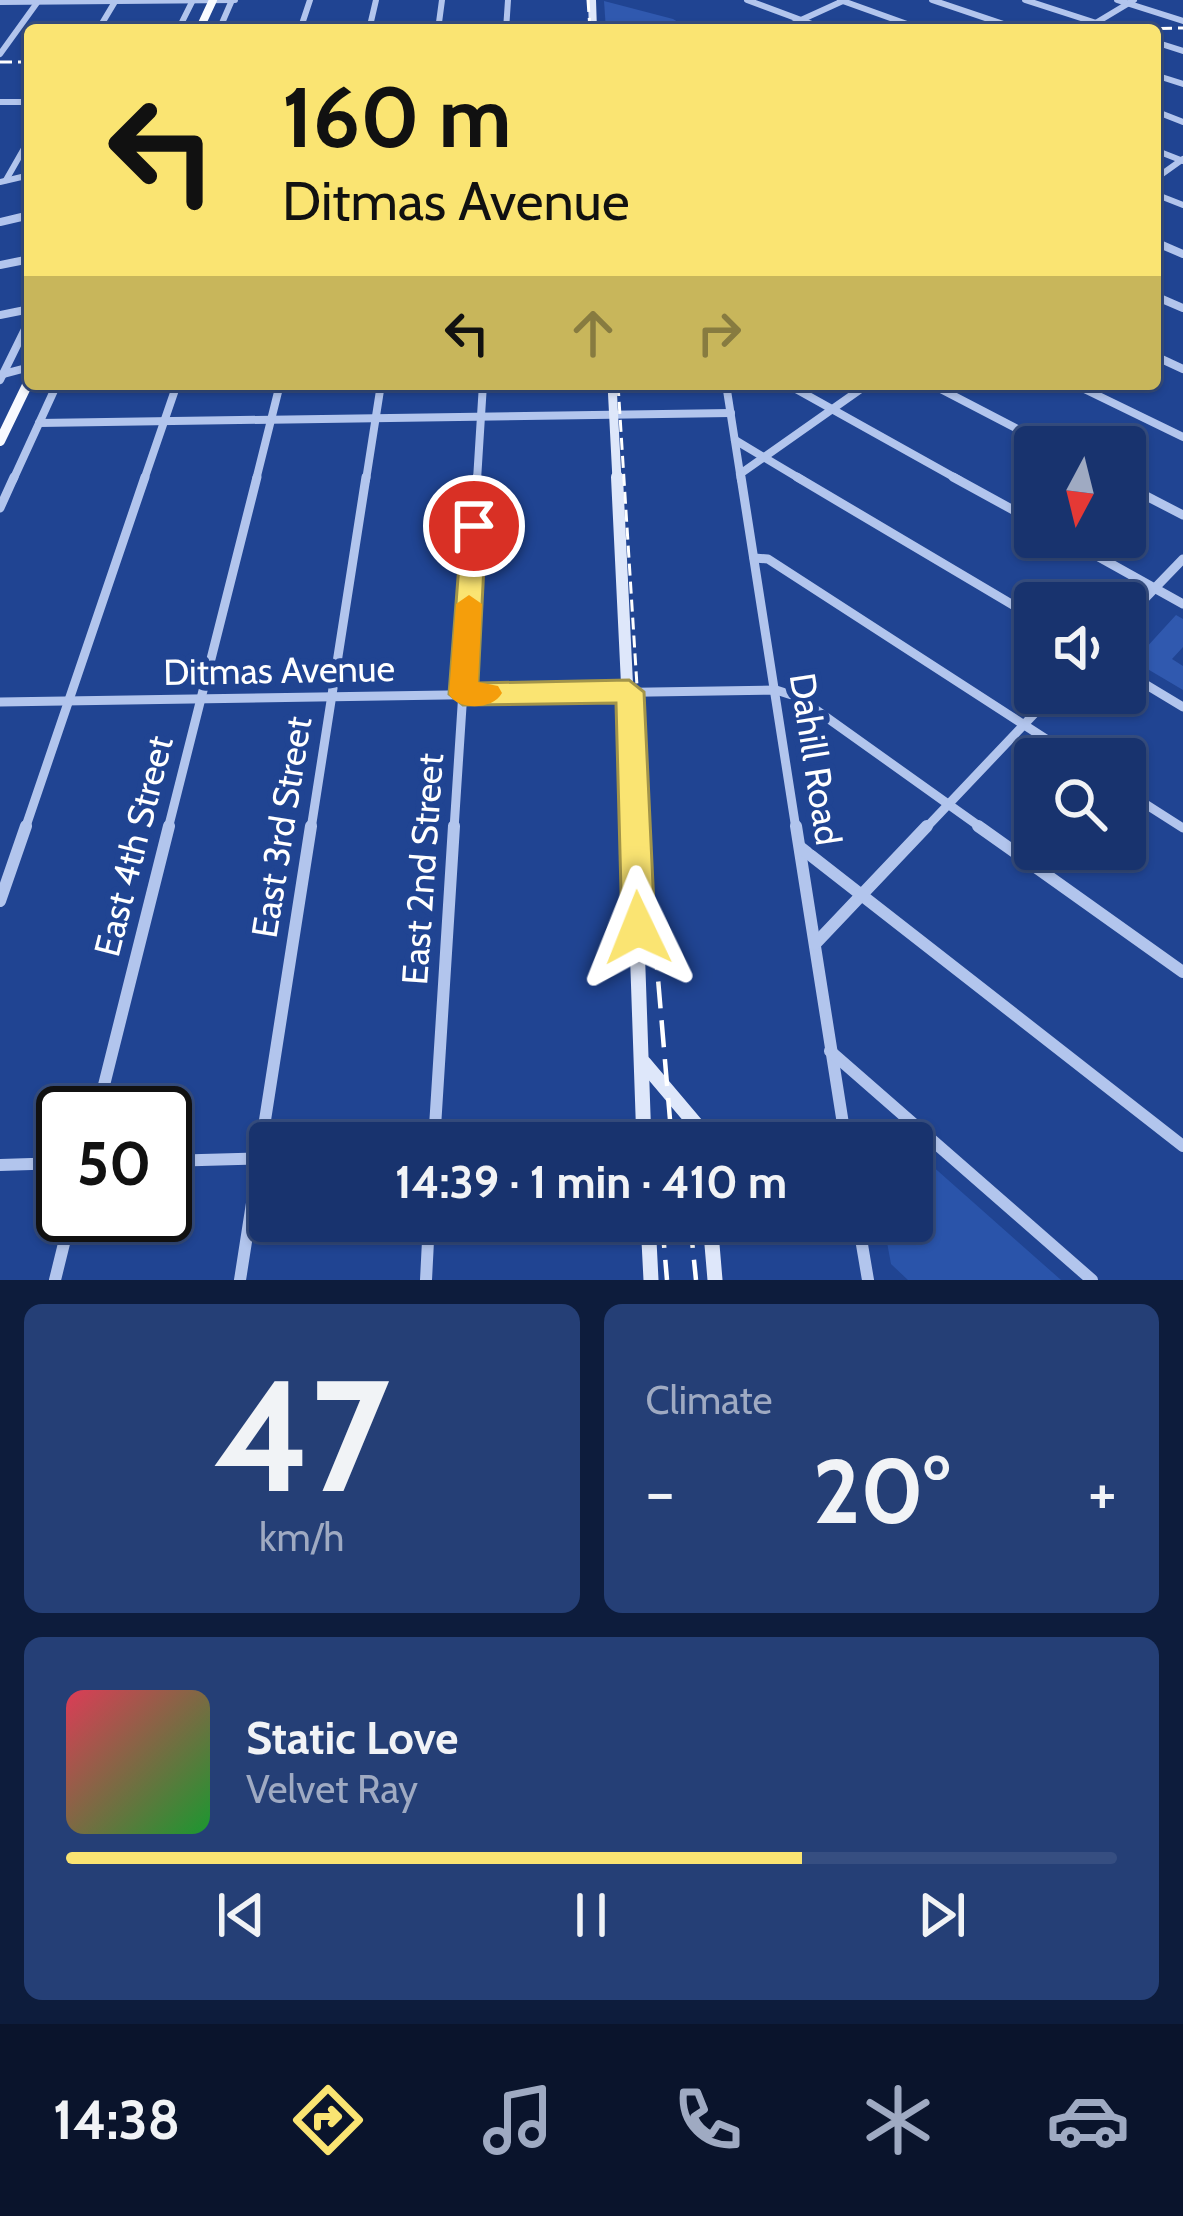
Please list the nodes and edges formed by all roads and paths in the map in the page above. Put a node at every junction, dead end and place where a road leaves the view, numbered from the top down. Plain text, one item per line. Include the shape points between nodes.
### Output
1 (116, 0) edge
2 (193, 0) edge
3 (213, 0) edge
4 (233, 0) edge
5 (747, 0) edge
6 (843, 0) edge
7 (932, 0) edge
8 (1025, 0) edge
9 (1117, 0) edge
10 (39, 1) edge
11 (0, 2) edge
12 (1131, 2) edge
13 (801, 20) junction
14 (1183, 20) edge
15 (1096, 23) junction
16 (792, 24) edge
17 (812, 24) edge
18 (908, 24) edge
19 (1002, 24) edge
20 (1099, 24) edge
21 (0, 54) edge
22 (24, 148) edge
23 (3, 181) edge
24 (24, 332) edge
25 (1, 376) edge
26 (25, 390) edge
27 (54, 390) edge
28 (176, 390) edge
29 (279, 390) edge
30 (380, 390) edge
31 (483, 390) edge
32 (612, 390) edge
33 (728, 390) edge
34 (798, 390) edge
35 (859, 390) edge
36 (943, 390) edge
37 (1086, 390) edge
38 (832, 409) junction
39 (731, 413) junction
40 (613, 415) junction
41 (481, 416) junction
42 (376, 417) junction
43 (272, 419) junction
44 (166, 420) junction
45 (39, 423) junction
46 (1014, 427) edge
47 (1183, 437) edge
48 (735, 440) junction
49 (0, 441) edge
50 (766, 457) junction
51 (740, 474) junction
52 (1146, 496) edge
53 (0, 508) edge
54 (1014, 509) edge
55 (1183, 515) edge
56 (754, 557) junction
57 (1101, 558) edge
58 (1183, 559) edge
59 (1155, 588) junction
60 (1146, 598) edge
61 (1183, 604) edge
62 (1014, 605) edge
63 (1146, 685) edge
64 (776, 690) junction
65 (629, 692) junction
66 (463, 694) junction
67 (332, 696) junction
68 (201, 698) junction
69 (69, 700) junction
70 (0, 702) edge
71 (1183, 707) edge
72 (1034, 714) edge
73 (1024, 724) junction
74 (1045, 738) edge
75 (947, 804) junction
76 (1146, 804) edge
77 (1183, 828) edge
78 (799, 846) junction
79 (862, 893) junction
80 (0, 902) edge
81 (814, 944) junction
82 (1183, 972) edge
83 (830, 1051) junction
84 (643, 1062) junction
85 (104, 1086) edge
86 (270, 1122) edge
87 (435, 1122) edge
88 (644, 1122) edge
89 (694, 1122) edge
90 (842, 1122) edge
91 (1183, 1146) edge
92 (249, 1158) edge
93 (192, 1160) edge
94 (36, 1164) edge
95 (0, 1165) edge
96 (249, 1236) edge
97 (64, 1242) edge
98 (428, 1242) edge
99 (649, 1242) edge
100 (712, 1242) edge
101 (862, 1242) edge
102 (55, 1280) edge
103 (240, 1280) edge
104 (425, 1280) edge
105 (651, 1280) edge
106 (715, 1280) edge
107 (868, 1280) edge
108 (1092, 1280) edge

1 - 2 street
1 - 10 street
2 - 3 street
3 - 4 street
5 - 13 street
6 - 13 street
6 - 18 street
7 - 19 street
8 - 15 street
9 - 12 street
10 - 11 street
10 - 21 street
12 - 14 street
12 - 15 street
13 - 16 street
13 - 17 street
15 - 20 street
22 - 23 street
24 - 25 street
26 - 49 main road
27 - 45 street
28 - 44 street
29 - 43 street, East 4th Street
30 - 42 street, East 3rd Street
31 - 41 street, East 2nd Street
32 - 40 main road
33 - 39 street, Dahill Road
34 - 38 street
35 - 38 street
36 - 46 street
37 - 47 street
38 - 50 street
38 - 54 street
39 - 40 street
39 - 48 street, Dahill Road
40 - 41 street
40 - 65 main road
41 - 42 street
41 - 66 street, East 2nd Street
42 - 43 street
42 - 67 street, East 3rd Street
43 - 44 street
43 - 68 street, East 4th Street
44 - 45 street
44 - 69 street
45 - 53 street
48 - 50 street
48 - 51 street, Dahill Road
50 - 51 street
50 - 62 street
51 - 56 street, Dahill Road
52 - 55 street
56 - 64 street, Dahill Road
56 - 73 street
57 - 59 street
58 - 59 street
59 - 60 street
59 - 61 street
63 - 71 street
64 - 65 street, Ditmas Avenue
64 - 75 street via 798,697
64 - 78 street, Dahill Road
65 - 66 street, Ditmas Avenue
65 - 84 main road
66 - 67 street, Ditmas Avenue
66 - 87 street, East 2nd Street
67 - 68 street, Ditmas Avenue
67 - 86 street, East 3rd Street
68 - 69 street, Ditmas Avenue
68 - 85 street, East 4th Street
69 - 70 street, Ditmas Avenue
69 - 80 street
72 - 73 street
73 - 74 street
73 - 75 street
75 - 79 street
75 - 82 street
76 - 77 street
78 - 79 street
78 - 81 street, Dahill Road
79 - 81 street
79 - 91 street
81 - 83 street, Dahill Road
83 - 90 street, Dahill Road
83 - 108 street
84 - 88 main road
84 - 89 main road
92 - 93 street
94 - 95 street
96 - 103 street, East 3rd Street
97 - 102 street
98 - 104 street
99 - 105 main road
100 - 106 main road
101 - 107 street

